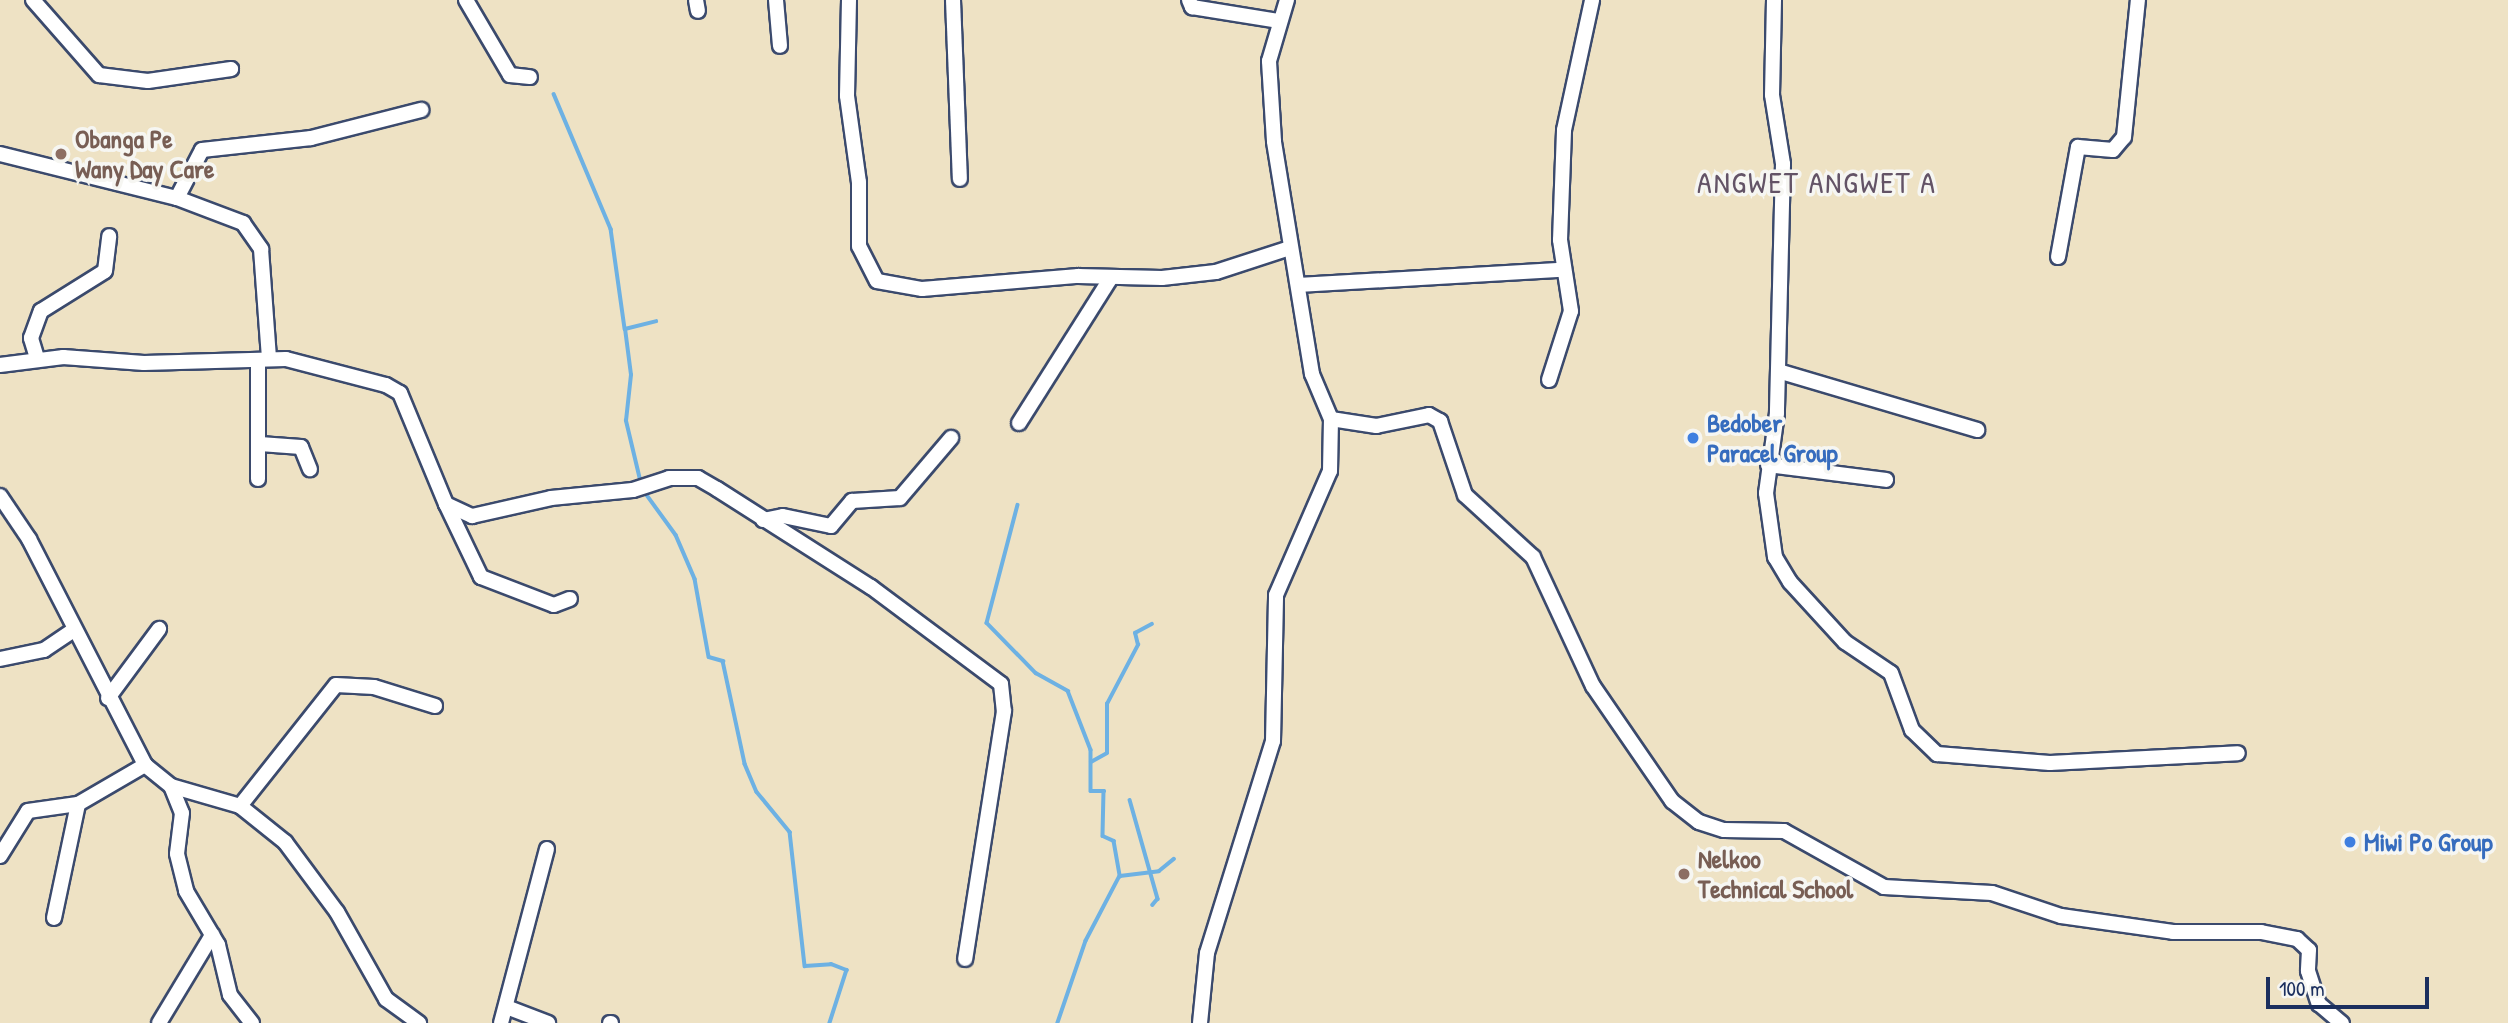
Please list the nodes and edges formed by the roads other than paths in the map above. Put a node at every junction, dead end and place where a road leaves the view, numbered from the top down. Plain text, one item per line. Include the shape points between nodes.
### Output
1 (33, 0) edge
2 (466, 0) edge
3 (776, 0) edge
4 (849, 0) edge
5 (953, 0) edge
6 (1189, 0) edge
7 (1287, 0) edge
8 (1592, 0) edge
9 (1774, 0) edge
10 (2138, 0) edge
11 (1279, 21) junction
12 (780, 46) dead end
13 (231, 69) dead end
14 (530, 77) dead end
15 (421, 110) dead end
16 (0, 154) edge
17 (960, 179) dead end
18 (177, 198) junction
19 (109, 236) dead end
20 (1290, 248) junction
21 (2058, 257) dead end
22 (1562, 270) junction
23 (1110, 279) junction
24 (1298, 285) junction
25 (37, 358) junction
26 (263, 359) junction
27 (0, 365) edge
28 (1778, 370) junction
29 (1549, 380) dead end
30 (1331, 419) junction
31 (1018, 423) dead end
32 (1977, 430) dead end
33 (951, 438) dead end
34 (260, 444) junction
35 (1768, 465) junction
36 (310, 469) dead end
37 (258, 479) dead end
38 (1886, 480) dead end
39 (0, 496) edge
40 (446, 504) junction
41 (763, 520) junction
42 (570, 598) dead end
43 (159, 629) dead end
44 (71, 632) junction
45 (0, 659) edge
46 (108, 698) junction
47 (435, 706) dead end
48 (2238, 753) dead end
49 (145, 765) junction
50 (171, 786) junction
51 (78, 804) junction
52 (240, 806) junction
53 (3, 844) edge
54 (547, 849) dead end
55 (0, 856) edge
56 (54, 918) dead end
57 (212, 935) junction
58 (965, 959) dead end
59 (509, 1008) junction
60 (400, 1018) edge
61 (159, 1023) edge
62 (252, 1023) edge
63 (419, 1023) edge
64 (501, 1023) edge
65 (548, 1023) edge
66 (1200, 1023) edge
67 (2342, 1023) edge

1 - 13 street via 99,75 148,80
2 - 14 street via 509,74
3 - 12 street
4 - 23 street via 847,96 859,182 859,246 872,276 892,287 922,289
5 - 17 street
6 - 11 street via 1192,7
7 - 11 street
8 - 22 street via 1564,130
9 - 28 street via 1772,95 1783,164
10 - 21 street via 2124,137 2113,150 2078,147
11 - 20 street via 1269,61
15 - 18 street via 311,138 202,150
16 - 18 street
18 - 26 street via 224,213 257,237
19 - 25 street via 105,271 41,311 31,338
20 - 23 street via 1216,272
20 - 24 street
22 - 24 street
22 - 29 street via 1571,311
23 - 31 street
24 - 30 street via 1312,374
25 - 26 street
25 - 27 street
26 - 34 street
26 - 40 street via 323,366 398,390
28 - 32 street
28 - 35 street
30 - 66 street via 1324,492 1285,563 1276,595 1275,734 1207,953
30 - 67 street via 1376,426 1429,415 1440,421 1465,495 1533,557 1593,686 1672,801 1699,822 1724,830 1784,831 1884,887 1992,893 2061,916 2173,932 2261,932 2297,939 2309,950 2308,971 2319,1004
33 - 41 street via 900,498 852,501 831,526 783,516
34 - 36 street via 302,447
34 - 37 street
35 - 38 street
35 - 48 street via 1768,526 1775,557 1844,642 1891,673 1903,713 1928,749 2050,763
39 - 44 street via 29,539
40 - 41 street via 479,516 691,477
40 - 42 street via 481,576 550,604
41 - 58 street via 871,587 1001,684 1004,711
43 - 46 street
44 - 45 street via 44,650
44 - 46 street
46 - 49 street
47 - 52 street via 374,687 336,685
49 - 50 street
49 - 51 street
50 - 52 street
50 - 57 street via 182,813 179,871
51 - 53 street via 28,811
51 - 56 street
52 - 60 street via 298,857
53 - 55 street
54 - 59 street
57 - 61 street
57 - 62 street via 230,995
59 - 64 street
59 - 65 street
60 - 63 street

